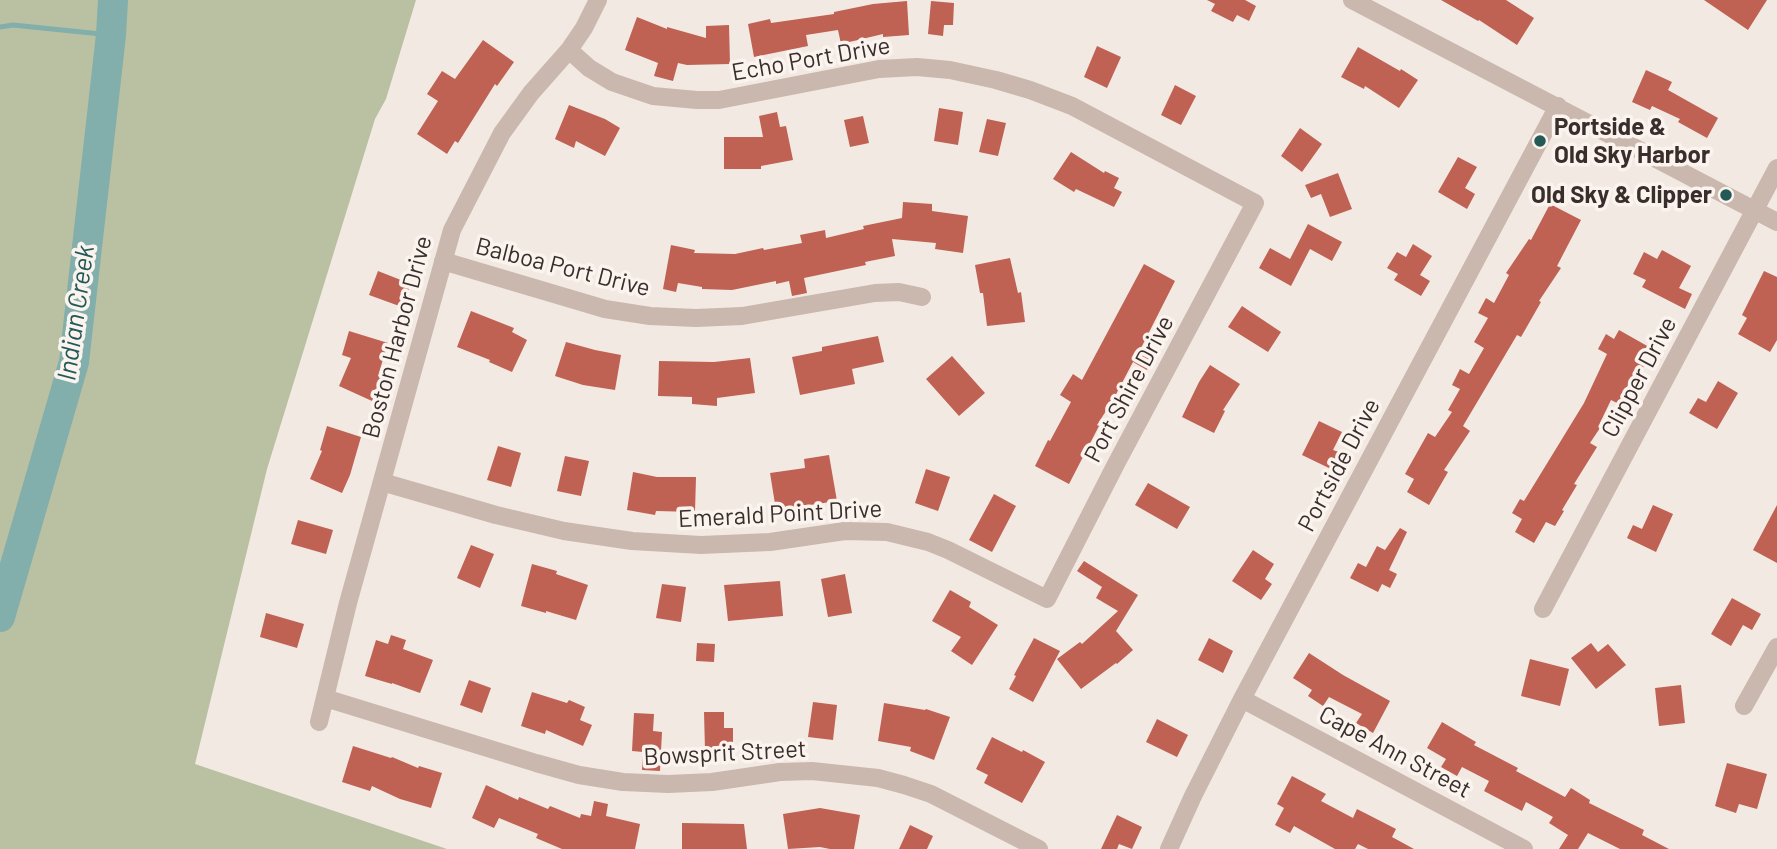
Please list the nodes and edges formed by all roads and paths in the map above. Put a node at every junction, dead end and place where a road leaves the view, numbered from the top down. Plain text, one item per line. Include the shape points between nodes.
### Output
1 (598, 0) edge
2 (1352, 0) edge
3 (569, 50) junction
4 (1558, 106) junction
5 (1777, 167) edge
6 (1255, 203) joint
7 (1755, 210) junction
8 (1777, 222) edge
9 (443, 261) junction
10 (922, 297) dead end
11 (382, 482) junction
12 (1047, 599) joint
13 (1543, 609) dead end
14 (1777, 647) edge
15 (325, 698) junction
16 (1242, 698) junction
17 (1744, 706) dead end
18 (319, 722) dead end
19 (1039, 849) edge
20 (1169, 849) edge
21 (1524, 849) edge

1 - 3 street, Boston Harbor Drive
2 - 4 street
3 - 6 street, Echo Port Drive via 612,82 653,96 697,100 719,100 879,69 962,72 1072,106
3 - 9 street, Boston Harbor Drive via 502,133 452,230
4 - 7 street
4 - 16 street, Portside Drive
5 - 7 street, Clipper Drive
6 - 12 street, Port Shire Drive
7 - 8 street
7 - 13 street, Clipper Drive
9 - 10 street, Balboa Port Drive via 605,309 650,316 742,316 875,293
9 - 11 street, Boston Harbor Drive
11 - 12 street, Emerald Point Drive via 496,515 632,541 701,545 770,542 845,531 887,532 948,550
11 - 15 street, Boston Harbor Drive
14 - 17 street
15 - 18 street, Boston Harbor Drive
15 - 19 street, Bowsprit Street via 536,763 623,782 712,782 812,771 878,778 931,794
16 - 20 street, Portside Drive
16 - 21 street, Cape Ann Street

